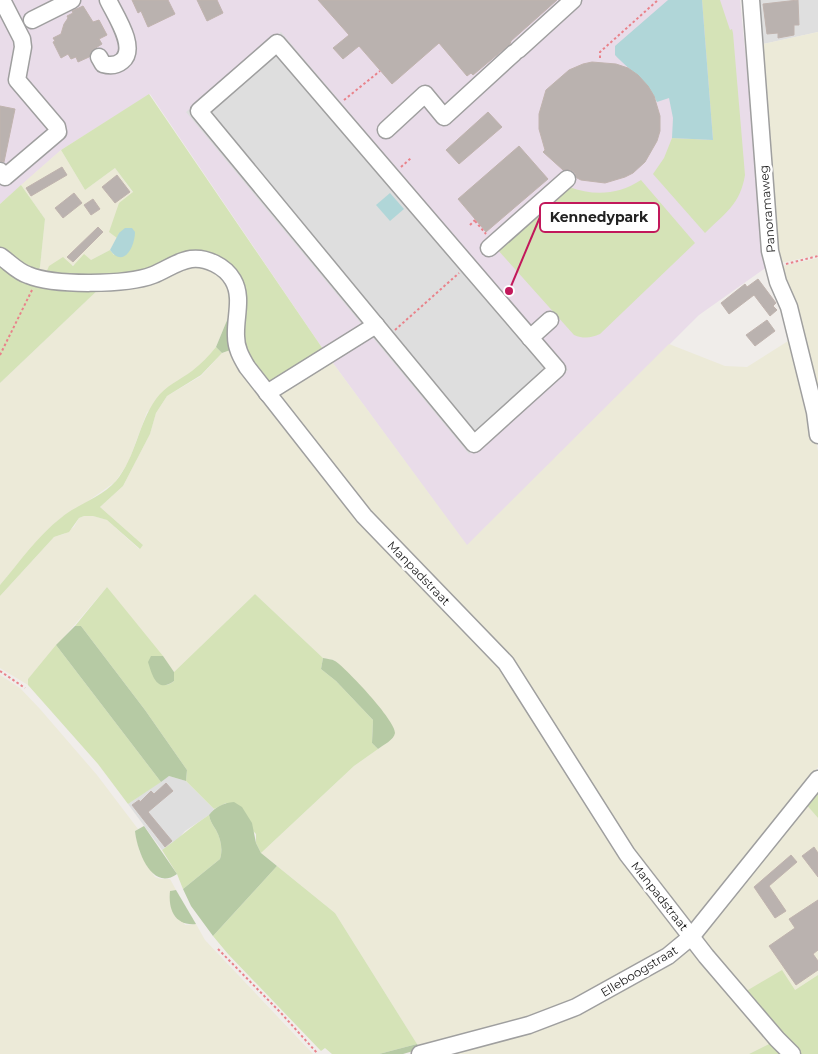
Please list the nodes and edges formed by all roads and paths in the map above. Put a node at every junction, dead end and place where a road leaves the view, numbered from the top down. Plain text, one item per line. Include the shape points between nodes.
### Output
1 (2, 0) edge
2 (72, 0) edge
3 (108, 0) edge
4 (573, 0) edge
5 (658, 0) edge
6 (751, 0) edge
7 (32, 20) dead end
8 (99, 57) dead end
9 (600, 58) dead end
10 (380, 71) dead end
11 (340, 103) dead end
12 (386, 130) dead end
13 (411, 158) dead end
14 (399, 169) dead end
15 (0, 171) edge
16 (567, 179) dead end
17 (470, 225) dead end
18 (492, 245) joint
19 (0, 256) edge
20 (818, 256) edge
21 (468, 265) junction
22 (773, 267) junction
23 (38, 278) junction
24 (550, 320) dead end
25 (376, 325) junction
26 (386, 338) junction
27 (530, 338) junction
28 (0, 355) edge
29 (267, 393) junction
30 (817, 412) edge
31 (818, 435) edge
32 (0, 671) edge
33 (25, 688) dead end
34 (818, 779) edge
35 (691, 937) junction
36 (218, 949) dead end
37 (318, 1054) edge
38 (420, 1054) edge
39 (792, 1054) edge

1 - 15 street via 22,39 17,80 58,132 5,177
2 - 7 street
3 - 8 street via 127,38 128,48 126,56 114,65 103,64
4 - 12 street via 444,117 425,94
5 - 9 path via 600,52
6 - 22 street, Panoramaweg
10 - 11 path
13 - 14 path
16 - 18 street
17 - 18 path via 475,221
19 - 23 street, Manpadstraat via 27,275
20 - 22 path
21 - 25 street via 277,43 199,111
21 - 26 path
21 - 27 street
22 - 30 street, Panoramaweg via 789,307
23 - 28 path
23 - 29 street, Manpadstraat via 81,282 129,280 153,275 181,261 200,258 213,263 229,274 237,289 238,352
24 - 27 street
25 - 26 street
25 - 29 street
26 - 27 street via 474,444 556,368
29 - 35 street, Manpadstraat via 364,516 506,663 627,854
30 - 31 street
32 - 33 path
34 - 35 street, Elleboogstraat
35 - 38 street, Elleboogstraat via 668,956 569,1010 528,1025
35 - 39 street, Manpadstraat
36 - 37 path

